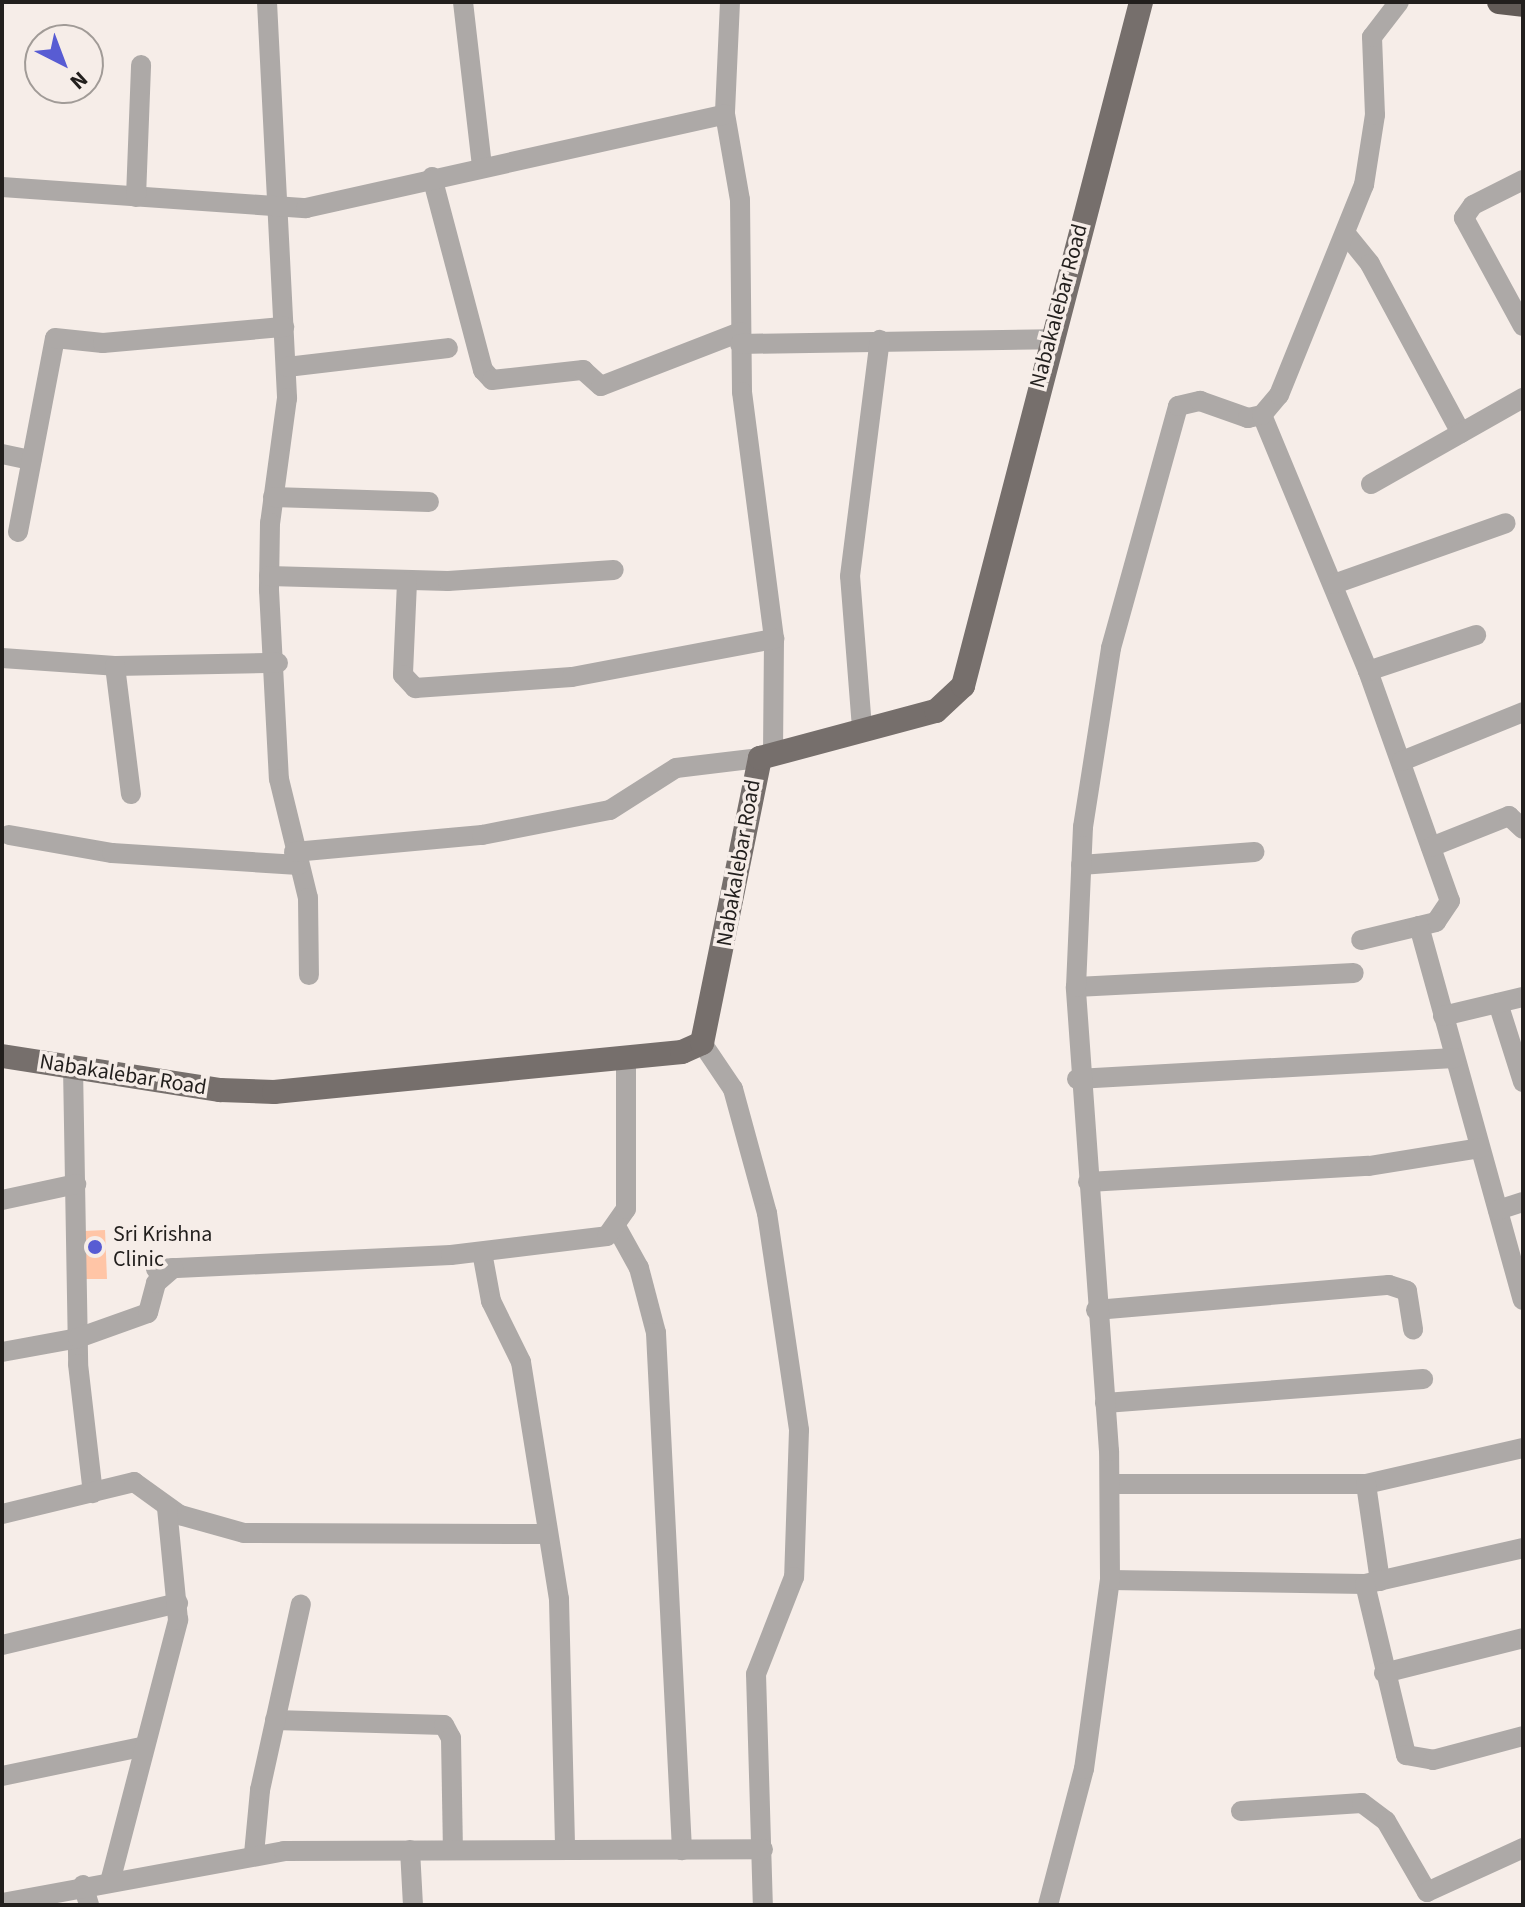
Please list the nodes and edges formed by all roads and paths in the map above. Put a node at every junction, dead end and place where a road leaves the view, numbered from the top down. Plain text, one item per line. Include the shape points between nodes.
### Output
1 (267, 2) edge
2 (463, 2) edge
3 (730, 2) edge
4 (1141, 2) edge
5 (1399, 2) edge
6 (1499, 2) edge
7 (1523, 5) edge
8 (141, 65) dead end
9 (725, 114) junction
10 (482, 167) junction
11 (432, 177) junction
12 (1523, 180) edge
13 (2, 187) edge
14 (136, 197) junction
15 (279, 206) junction
16 (1346, 234) junction
17 (1523, 326) edge
18 (284, 327) junction
19 (740, 338) junction
20 (1050, 339) junction
21 (880, 340) junction
22 (448, 348) dead end
23 (287, 367) junction
24 (1523, 398) edge
25 (1262, 415) junction
26 (1461, 433) junction
27 (2, 454) edge
28 (31, 460) junction
29 (1371, 484) dead end
30 (273, 497) junction
31 (429, 502) dead end
32 (1506, 523) dead end
33 (18, 532) dead end
34 (614, 570) dead end
35 (269, 576) junction
36 (407, 582) junction
37 (1334, 584) junction
38 (1476, 635) dead end
39 (774, 639) junction
40 (2, 658) edge
41 (278, 663) junction
42 (115, 666) junction
43 (1368, 671) junction
44 (1523, 712) edge
45 (862, 728) junction
46 (767, 754) junction
47 (1402, 761) junction
48 (131, 794) dead end
49 (1523, 829) edge
50 (9, 835) dead end
51 (1431, 847) junction
52 (1255, 852) dead end
53 (296, 859) junction
54 (1081, 865) junction
55 (1419, 926) junction
56 (1361, 940) dead end
57 (1354, 973) dead end
58 (309, 975) dead end
59 (1076, 987) junction
60 (1523, 997) edge
61 (1498, 1003) junction
62 (1443, 1016) junction
63 (702, 1043) junction
64 (2, 1056) edge
65 (626, 1058) junction
66 (1454, 1058) junction
67 (73, 1067) junction
68 (1077, 1079) junction
69 (1523, 1082) edge
70 (1480, 1148) junction
71 (1088, 1182) junction
72 (76, 1184) junction
73 (2, 1200) edge
74 (1523, 1202) edge
75 (1498, 1210) junction
76 (618, 1230) junction
77 (482, 1252) junction
78 (1523, 1300) edge
79 (1096, 1310) junction
80 (1413, 1330) dead end
81 (78, 1338) junction
82 (2, 1352) edge
83 (1423, 1379) dead end
84 (1105, 1403) junction
85 (1523, 1448) edge
86 (1110, 1484) junction
87 (1366, 1484) junction
88 (93, 1493) junction
89 (167, 1508) junction
90 (2, 1514) edge
91 (548, 1534) junction
92 (1523, 1548) edge
93 (1110, 1580) junction
94 (1372, 1582) junction
95 (178, 1603) junction
96 (301, 1604) dead end
97 (1523, 1638) edge
98 (2, 1645) edge
99 (1384, 1673) junction
100 (275, 1720) junction
101 (1523, 1736) edge
102 (141, 1747) junction
103 (2, 1776) edge
104 (1241, 1811) dead end
105 (1523, 1848) edge
106 (763, 1849) junction
107 (410, 1850) junction
108 (453, 1850) junction
109 (565, 1850) junction
110 (682, 1850) junction
111 (254, 1854) junction
112 (111, 1878) junction
113 (83, 1885) junction
114 (2, 1903) edge
115 (89, 1905) edge
116 (413, 1905) edge
117 (763, 1905) edge
118 (1048, 1905) edge

1 - 15 street
2 - 10 street
3 - 9 street
4 - 20 main road, Nabakalebar Road
5 - 16 street via 1372,37 1372,149
6 - 7 highway
8 - 14 street
9 - 10 street
9 - 19 street via 740,200
10 - 11 street
11 - 15 street via 344,201
11 - 19 street via 483,370 492,380 583,370 601,386
12 - 17 street via 1473,205 1464,218
13 - 14 street
14 - 15 street
15 - 18 street
16 - 25 street via 1279,395
16 - 26 street via 1370,264
18 - 23 street
18 - 28 street via 103,343 55,338
19 - 21 street
19 - 39 street
20 - 21 street
20 - 45 main road, Nabakalebar Road via 958,696 936,711
21 - 45 street via 850,576
22 - 23 street
23 - 30 street
24 - 26 street
25 - 37 street
25 - 54 street via 1248,418 1200,401 1178,406 1172,417 1111,648
26 - 29 street
27 - 28 street
28 - 33 street
30 - 31 street
30 - 35 street
32 - 37 street
34 - 36 street
35 - 36 street
35 - 41 street
36 - 39 street via 403,675 415,688 572,677
37 - 43 street
38 - 43 street
39 - 46 street
40 - 42 street
41 - 42 street
41 - 53 street via 279,779
42 - 48 street
43 - 47 street
44 - 47 street
45 - 46 main road, Nabakalebar Road
46 - 53 street via 676,768 621,807 583,816
46 - 63 main road, Nabakalebar Road
47 - 51 street
49 - 51 street via 1509,816
50 - 53 street via 112,853
51 - 55 street via 1450,910
52 - 54 street
53 - 58 street via 310,917
54 - 59 street
55 - 56 street
55 - 62 street
57 - 59 street
59 - 68 street
60 - 61 street
61 - 62 street
61 - 69 street
62 - 66 street
63 - 65 main road, Nabakalebar Road
63 - 106 street via 733,1089 767,1213 799,1430 794,1577 756,1674
64 - 67 main road, Nabakalebar Road
65 - 67 main road, Nabakalebar Road via 274,1092
65 - 76 street via 626,1209
66 - 68 street
66 - 70 street
67 - 72 street
68 - 71 street
70 - 71 street via 1369,1166
70 - 75 street
71 - 79 street
72 - 73 street
72 - 81 street
74 - 75 street
75 - 78 street
76 - 77 street via 579,1243
76 - 110 street via 639,1268 656,1333
77 - 81 street via 165,1269 148,1313
77 - 91 street via 491,1301 521,1362
79 - 80 street via 1389,1285 1407,1291
79 - 84 street
81 - 82 street
81 - 88 street
83 - 84 street
84 - 86 street
85 - 87 street
86 - 87 street
86 - 93 street
87 - 94 street
88 - 89 street via 144,1483
88 - 90 street
89 - 91 street via 268,1535
89 - 95 street
91 - 109 street via 563,1668
92 - 94 street
93 - 94 street
93 - 118 street via 1084,1769
94 - 99 street
95 - 98 street
95 - 102 street
96 - 100 street
97 - 99 street
99 - 101 street via 1400,1745 1414,1761
100 - 108 street via 444,1725 451,1738
100 - 111 street
102 - 103 street
102 - 112 street
104 - 105 street via 1362,1803 1386,1821 1427,1892
106 - 110 street
106 - 117 street
107 - 108 street
107 - 111 street
107 - 116 street
108 - 109 street
109 - 110 street
111 - 112 street
112 - 113 street
113 - 114 street
113 - 115 street

